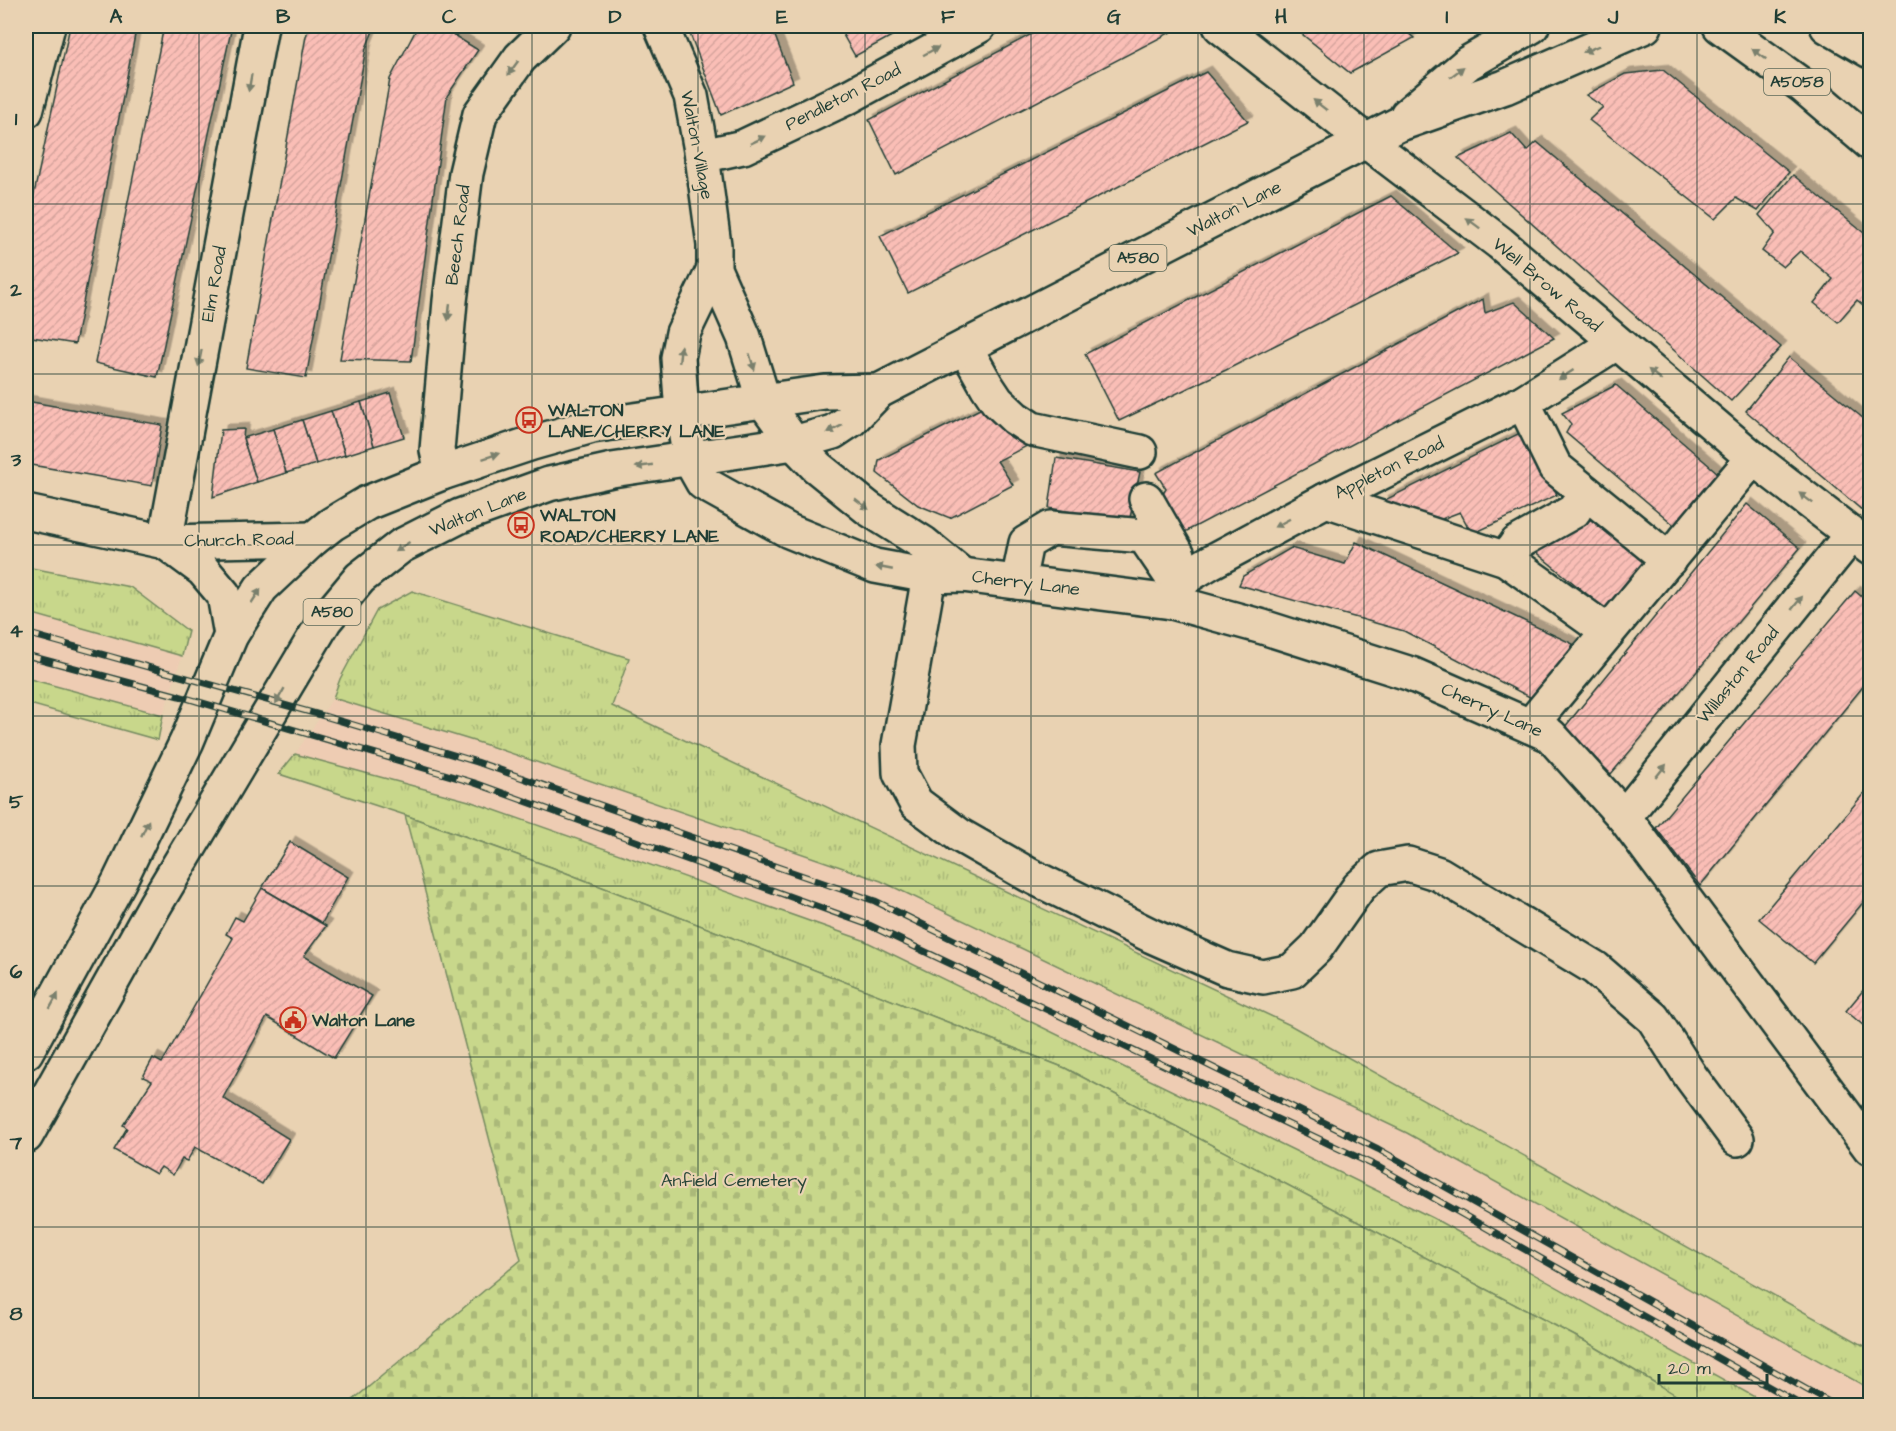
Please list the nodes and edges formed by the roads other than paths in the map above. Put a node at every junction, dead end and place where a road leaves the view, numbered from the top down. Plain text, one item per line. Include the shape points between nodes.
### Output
1 (48, 26) edge
2 (261, 26) edge
3 (553, 26) edge
4 (662, 26) edge
5 (979, 26) edge
6 (1220, 26) edge
7 (1532, 26) edge
8 (1645, 26) edge
9 (1720, 26) edge
10 (1827, 26) edge
11 (1870, 51) edge
12 (26, 111) edge
13 (1397, 124) junction
14 (1366, 141) junction
15 (1870, 143) edge
16 (702, 156) junction
17 (714, 268) junction
18 (1616, 343) junction
19 (965, 347) junction
20 (879, 391) junction
21 (764, 402) junction
22 (1523, 402) junction
23 (682, 412) junction
24 (794, 443) junction
25 (1140, 452) dead end
26 (1753, 458) junction
27 (690, 460) junction
28 (442, 472) junction
29 (1585, 492) junction
30 (1146, 499) dead end
31 (1326, 500) junction
32 (26, 512) edge
33 (313, 539) junction
34 (1861, 541) edge
35 (165, 542) junction
36 (1506, 559) junction
37 (1669, 560) junction
38 (962, 575) junction
39 (929, 576) junction
40 (1018, 582) junction
41 (1180, 588) junction
42 (1608, 632) junction
43 (231, 635) junction
44 (1530, 726) junction
45 (1624, 817) junction
46 (26, 1052) edge
47 (27, 1132) edge
48 (1737, 1139) dead end
49 (1870, 1148) edge

1 - 12 main road
2 -> 35 main road, Elm Road
3 -> 28 main road, Beech Road via 520,58 480,114 466,173 449,312 437,450
4 - 16 main road, Walton Village via 691,96
16 -> 5 main road, Pendleton Road via 743,147
14 -> 6 main road, Well Brow Road
13 -> 7 main road, Walton Lane / A580 via 1468,63
8 -> 13 main road, Walton Lane / A580 via 1505,87
15 -> 9 main road, A5058 via 1803,86
10 - 11 main road
13 - 14 main road, Walton Lane / A580
18 -> 14 main road, Well Brow Road via 1500,243
14 - 19 main road, Walton Lane / A580
16 - 17 main road, Walton Village
17 -> 21 main road, Walton Village via 744,337
23 -> 17 main road, Walton Village via 678,358 682,333
18 -> 22 main road, Appleton Road
26 -> 18 main road, Well Brow Road
19 - 20 main road, Walton Lane / A580
19 - 25 main road via 997,400 1032,429
20 - 21 main road, Walton Lane / A580 via 825,392
20 -> 24 main road, Walton Lane / A580 via 851,420 833,432
21 - 23 main road, Walton Lane / A580
21 - 24 main road, Cherry Lane
22 - 29 main road via 1555,467
22 - 31 main road, Appleton Road
23 - 27 main road, Walton Village
28 -> 23 main road, Walton Lane / A580 via 592,426
24 - 27 main road, Walton Lane / A580
24 -> 38 main road, Cherry Lane via 869,509 923,543
34 -> 26 main road, Well Brow Road
26 - 37 main road
39 -> 27 main road, Cherry Lane via 875,566 789,531 703,483
27 -> 47 main road, Walton Lane / A580 via 612,470 537,488 460,516 401,546 360,578 325,620 155,905
28 - 33 main road, Walton Lane / A580 via 367,503
29 - 36 main road via 1574,511 1517,543
29 - 37 main road
30 - 41 main road
31 - 36 main road
31 -> 41 main road, Appleton Road via 1209,563
32 - 35 main road, Church Road
33 - 35 main road, Church Road
43 -> 33 main road, Walton Lane / A580 via 261,588
45 -> 34 main road, Willaston Road
35 - 43 main road, Church Road via 203,570 224,595
36 - 42 main road
37 - 42 main road
38 - 39 main road, Cherry Lane
38 - 40 main road, Cherry Lane
39 - 48 main road via 899,745 900,773 916,803 960,835 1029,875 1152,936 1227,969 1263,977 1292,971 1316,948 1359,887 1379,869 1408,864 1439,874 1595,968 1653,1018
40 - 41 main road, Cherry Lane
40 - 41 main road via 1026,543 1051,528 1144,536
41 - 44 main road, Cherry Lane via 1263,627 1411,674
42 - 44 main road
46 -> 43 main road, Walton Lane / A580 via 119,882 187,741
44 - 45 main road, Cherry Lane via 1550,735
45 - 49 main road, Cherry Lane

